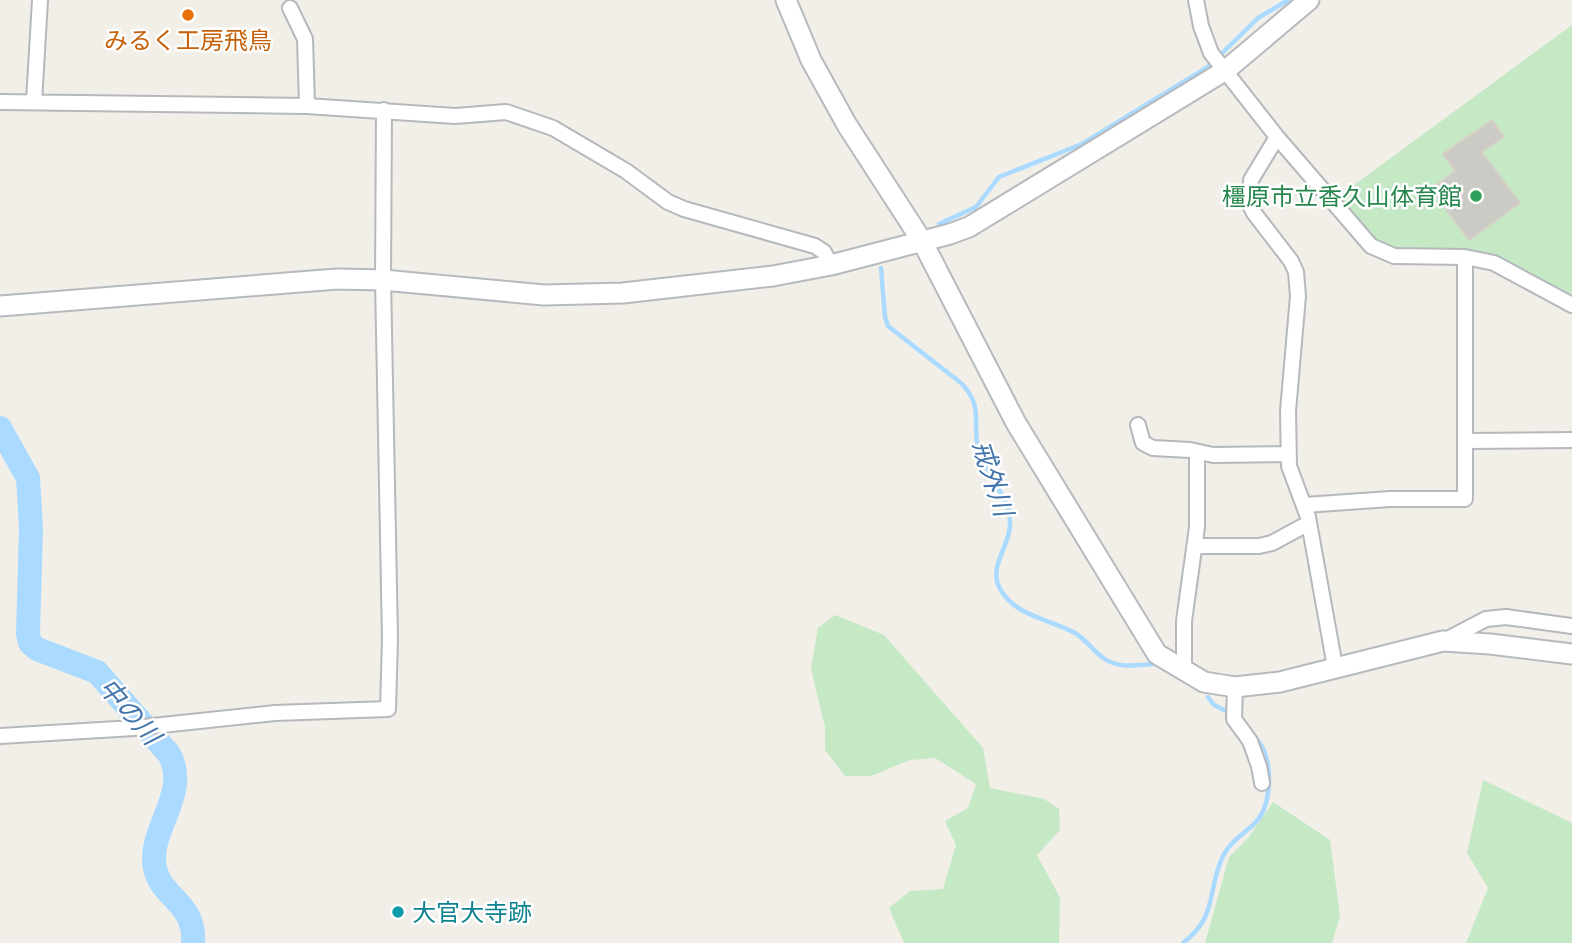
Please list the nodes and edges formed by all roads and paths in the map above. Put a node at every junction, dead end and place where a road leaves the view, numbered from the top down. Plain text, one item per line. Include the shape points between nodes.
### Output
1 (40, 0) edge
2 (786, 0) edge
3 (1196, 0) edge
4 (1309, 0) edge
5 (290, 8) dead end
6 (1226, 70) junction
7 (0, 102) edge
8 (34, 102) junction
9 (307, 106) junction
10 (384, 110) junction
11 (1278, 137) junction
12 (922, 241) junction
13 (1465, 257) junction
14 (831, 265) junction
15 (383, 279) junction
16 (1572, 305) edge
17 (0, 306) edge
18 (1138, 425) dead end
19 (1572, 440) edge
20 (1465, 441) junction
21 (1197, 452) junction
22 (1288, 454) junction
23 (1305, 505) junction
24 (1309, 523) junction
25 (1196, 546) junction
26 (1572, 626) edge
27 (1443, 641) junction
28 (1572, 654) edge
29 (1335, 667) junction
30 (1184, 671) junction
31 (1235, 687) junction
32 (0, 736) edge
33 (1262, 783) dead end

1 - 8 street
2 - 12 street via 810,60
3 - 6 street via 1211,53
4 - 6 street
5 - 9 street via 305,39
6 - 11 street
6 - 12 street via 969,227
7 - 8 street
8 - 9 street
9 - 10 street
10 - 14 street via 523,116 568,136 668,202 815,246
10 - 15 street
11 - 13 street via 1371,246 1394,256
11 - 22 street via 1248,190 1254,213 1291,261 1298,282
12 - 14 street
12 - 30 street via 1016,423 1144,635 1157,654
13 - 16 street via 1494,262
13 - 20 street
14 - 15 street via 773,276 578,296
15 - 17 street via 304,280
15 - 32 street via 388,709 275,713
18 - 21 street via 1147,447
19 - 20 street
20 - 23 street via 1465,499
21 - 22 street
21 - 25 street
22 - 23 street via 1291,477
23 - 24 street
24 - 25 street via 1259,546
24 - 29 street
25 - 30 street via 1184,621
26 - 27 street via 1506,617 1486,619
27 - 28 street
27 - 29 street
29 - 31 street via 1280,682
30 - 31 street via 1204,682
31 - 33 street via 1235,714 1250,741

